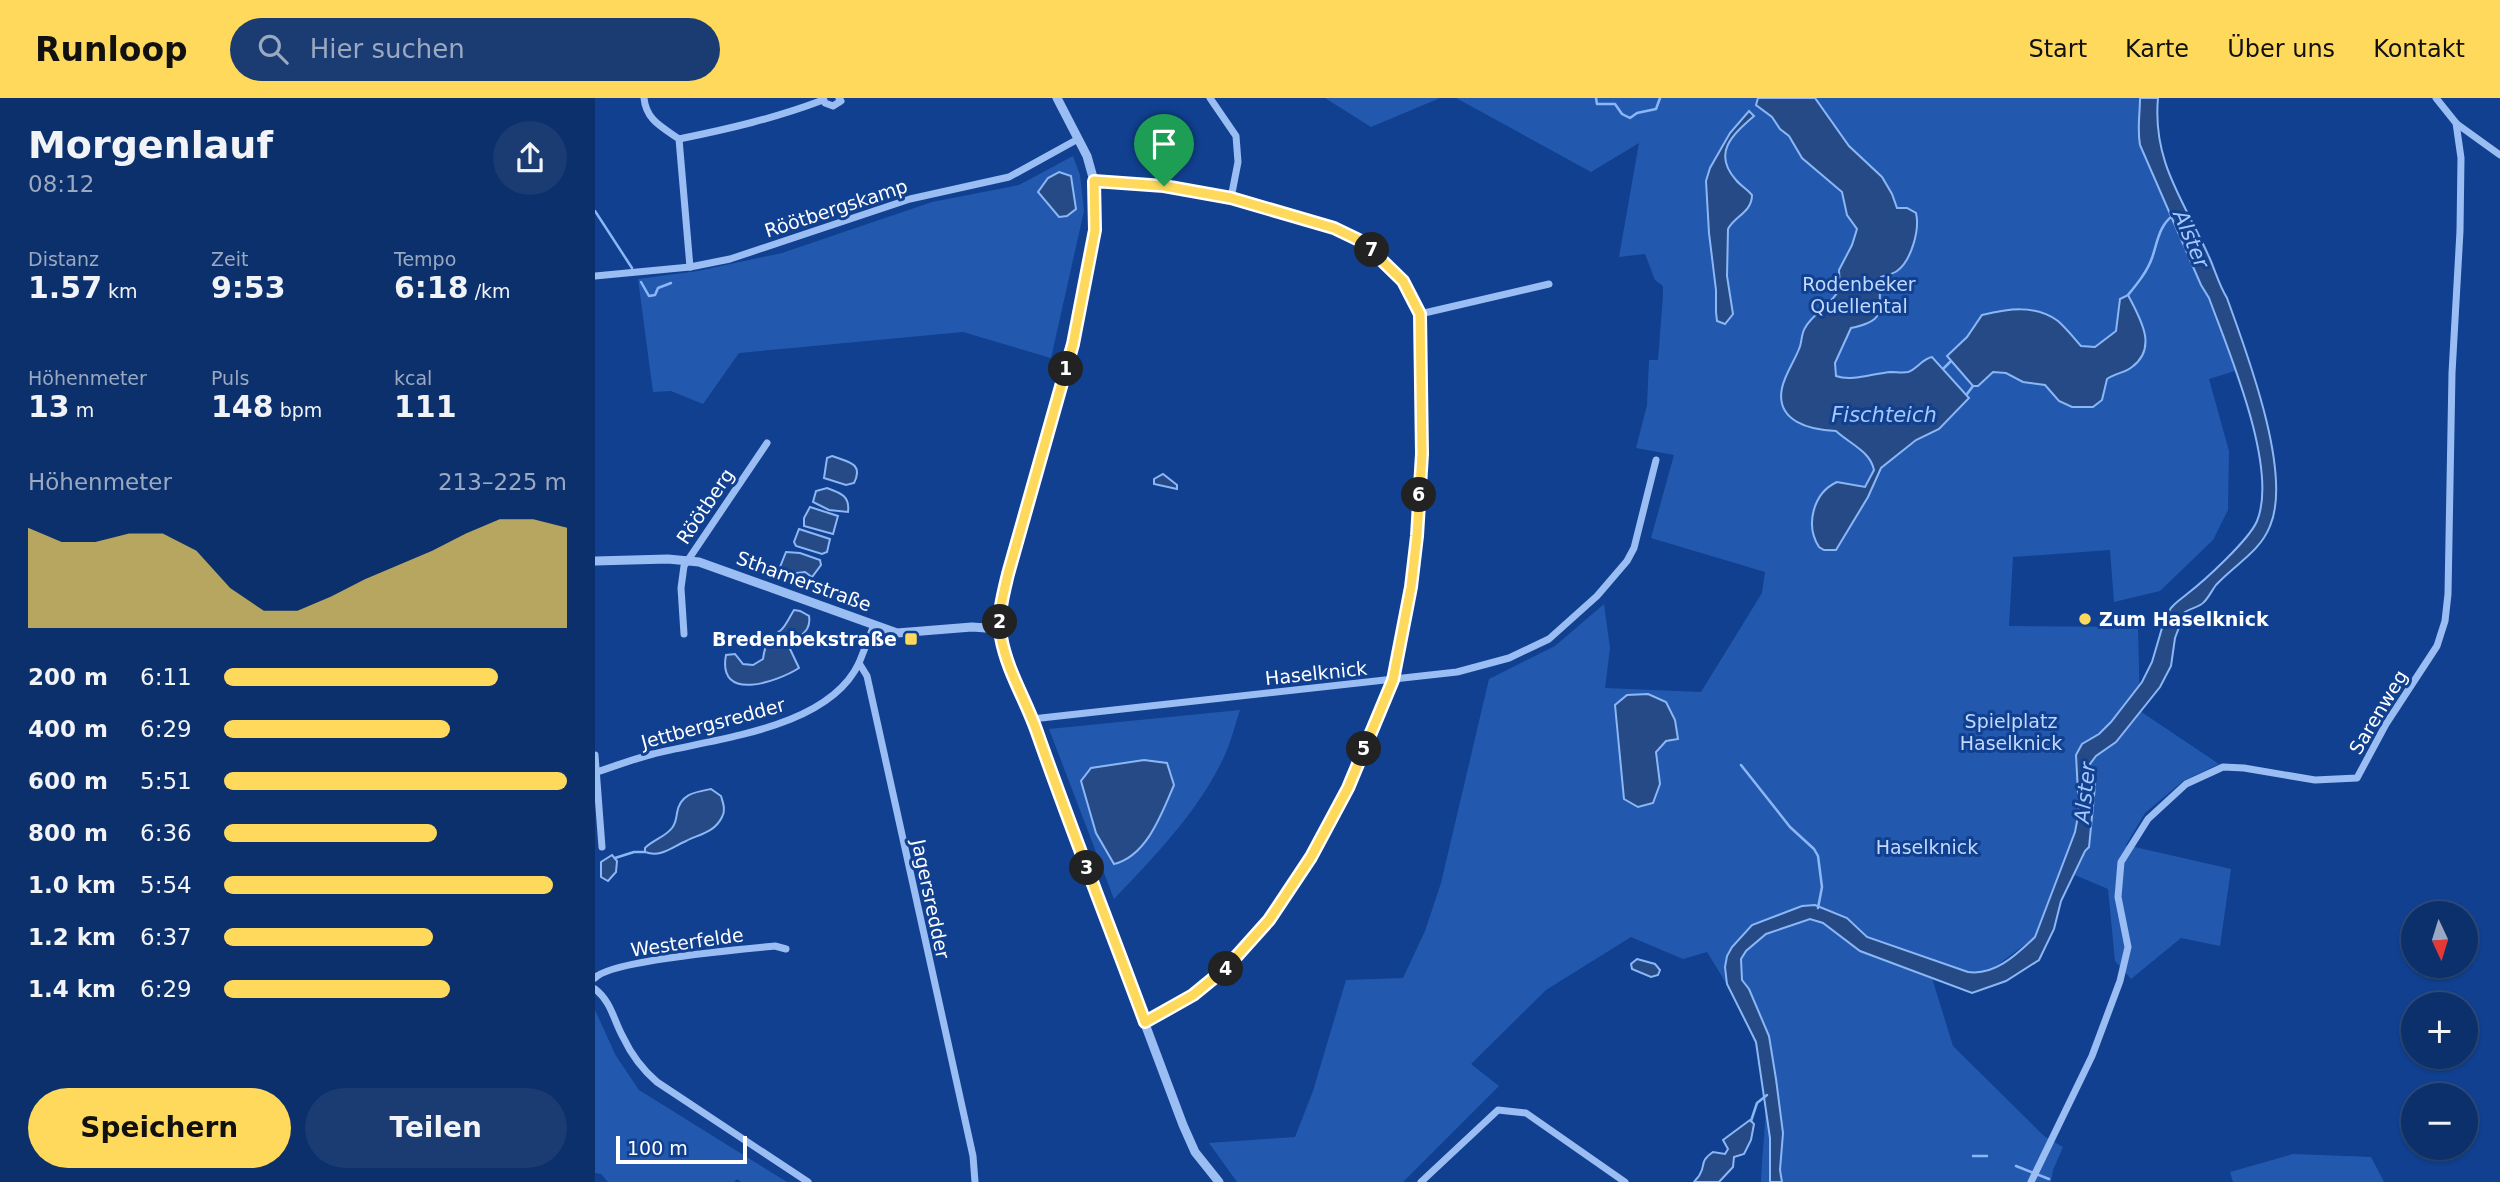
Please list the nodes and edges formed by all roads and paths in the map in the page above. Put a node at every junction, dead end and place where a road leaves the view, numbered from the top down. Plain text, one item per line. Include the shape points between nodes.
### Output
1 (644, 98) edge
2 (839, 98) edge
3 (1057, 98) edge
4 (2436, 98) edge
5 (823, 99) edge
6 (1211, 99) edge
7 (2456, 123) junction
8 (679, 139) junction
9 (1078, 139) junction
10 (2500, 155) edge
11 (1094, 181) junction
12 (1231, 198) junction
13 (689, 267) junction
14 (595, 276) edge
15 (1549, 284) dead end
16 (1420, 314) junction
17 (767, 443) dead end
18 (1656, 460) dead end
19 (595, 561) edge
20 (687, 561) junction
21 (874, 625) junction
22 (1000, 629) junction
23 (684, 634) dead end
24 (859, 663) junction
25 (1393, 680) junction
26 (1032, 719) junction
27 (595, 755) edge
28 (597, 772) edge
29 (602, 847) dead end
30 (786, 949) dead end
31 (595, 978) edge
32 (595, 989) edge
33 (1145, 1022) junction
34 (2034, 1176) edge
35 (808, 1182) edge
36 (975, 1182) edge
37 (1219, 1182) edge
38 (1421, 1182) edge
39 (1625, 1182) edge

1 - 8 street via 651,120
2 - 5 street via 833,106
3 - 9 street
4 - 7 street
5 - 8 street via 792,113
6 - 12 street via 1236,136 1238,162
7 - 10 street
7 - 34 street, Sarenweg via 2461,145 2460,231 2448,594 2437,646 2357,778 2315,779 2223,768 2186,784 2148,819 2121,862 2118,897 2128,947 2120,981 2092,1056
8 - 13 street
9 - 11 street
9 - 13 street, Röötbergskamp via 1009,177 910,199 730,259
11 - 12 street via 1164,186
11 - 22 street via 1095,230 1073,344 1008,574
12 - 16 street via 1334,228 1363,242 1403,281
13 - 14 street, Röötbergskamp
15 - 16 street
16 - 25 street via 1422,454 1417,536
17 - 20 street, Röötberg
18 - 25 street, Haselknick via 1641,525 1627,561 1597,596 1549,639 1509,658 1457,672
19 - 20 street, Sthamerstraße
20 - 21 street, Sthamerstraße via 710,565
20 - 23 street, Röötberg via 681,589
21 - 22 street, Sthamerstraße via 902,633
21 - 24 street
22 - 26 street via 1010,668
24 - 28 street, Jettbergsredder via 852,678 789,722 652,754
24 - 36 street, Jagersredder via 867,676
25 - 26 street, Haselknick
25 - 33 street via 1348,788 1311,857 1269,920 1226,968 1193,995
26 - 33 street
27 - 28 street
28 - 29 street
30 - 31 street, Westerfelde via 775,946 694,955 607,970
32 - 35 street via 607,1001 639,1064 657,1082
33 - 37 street via 1195,1152
38 - 39 street via 1498,1110 1506,1109 1526,1113

